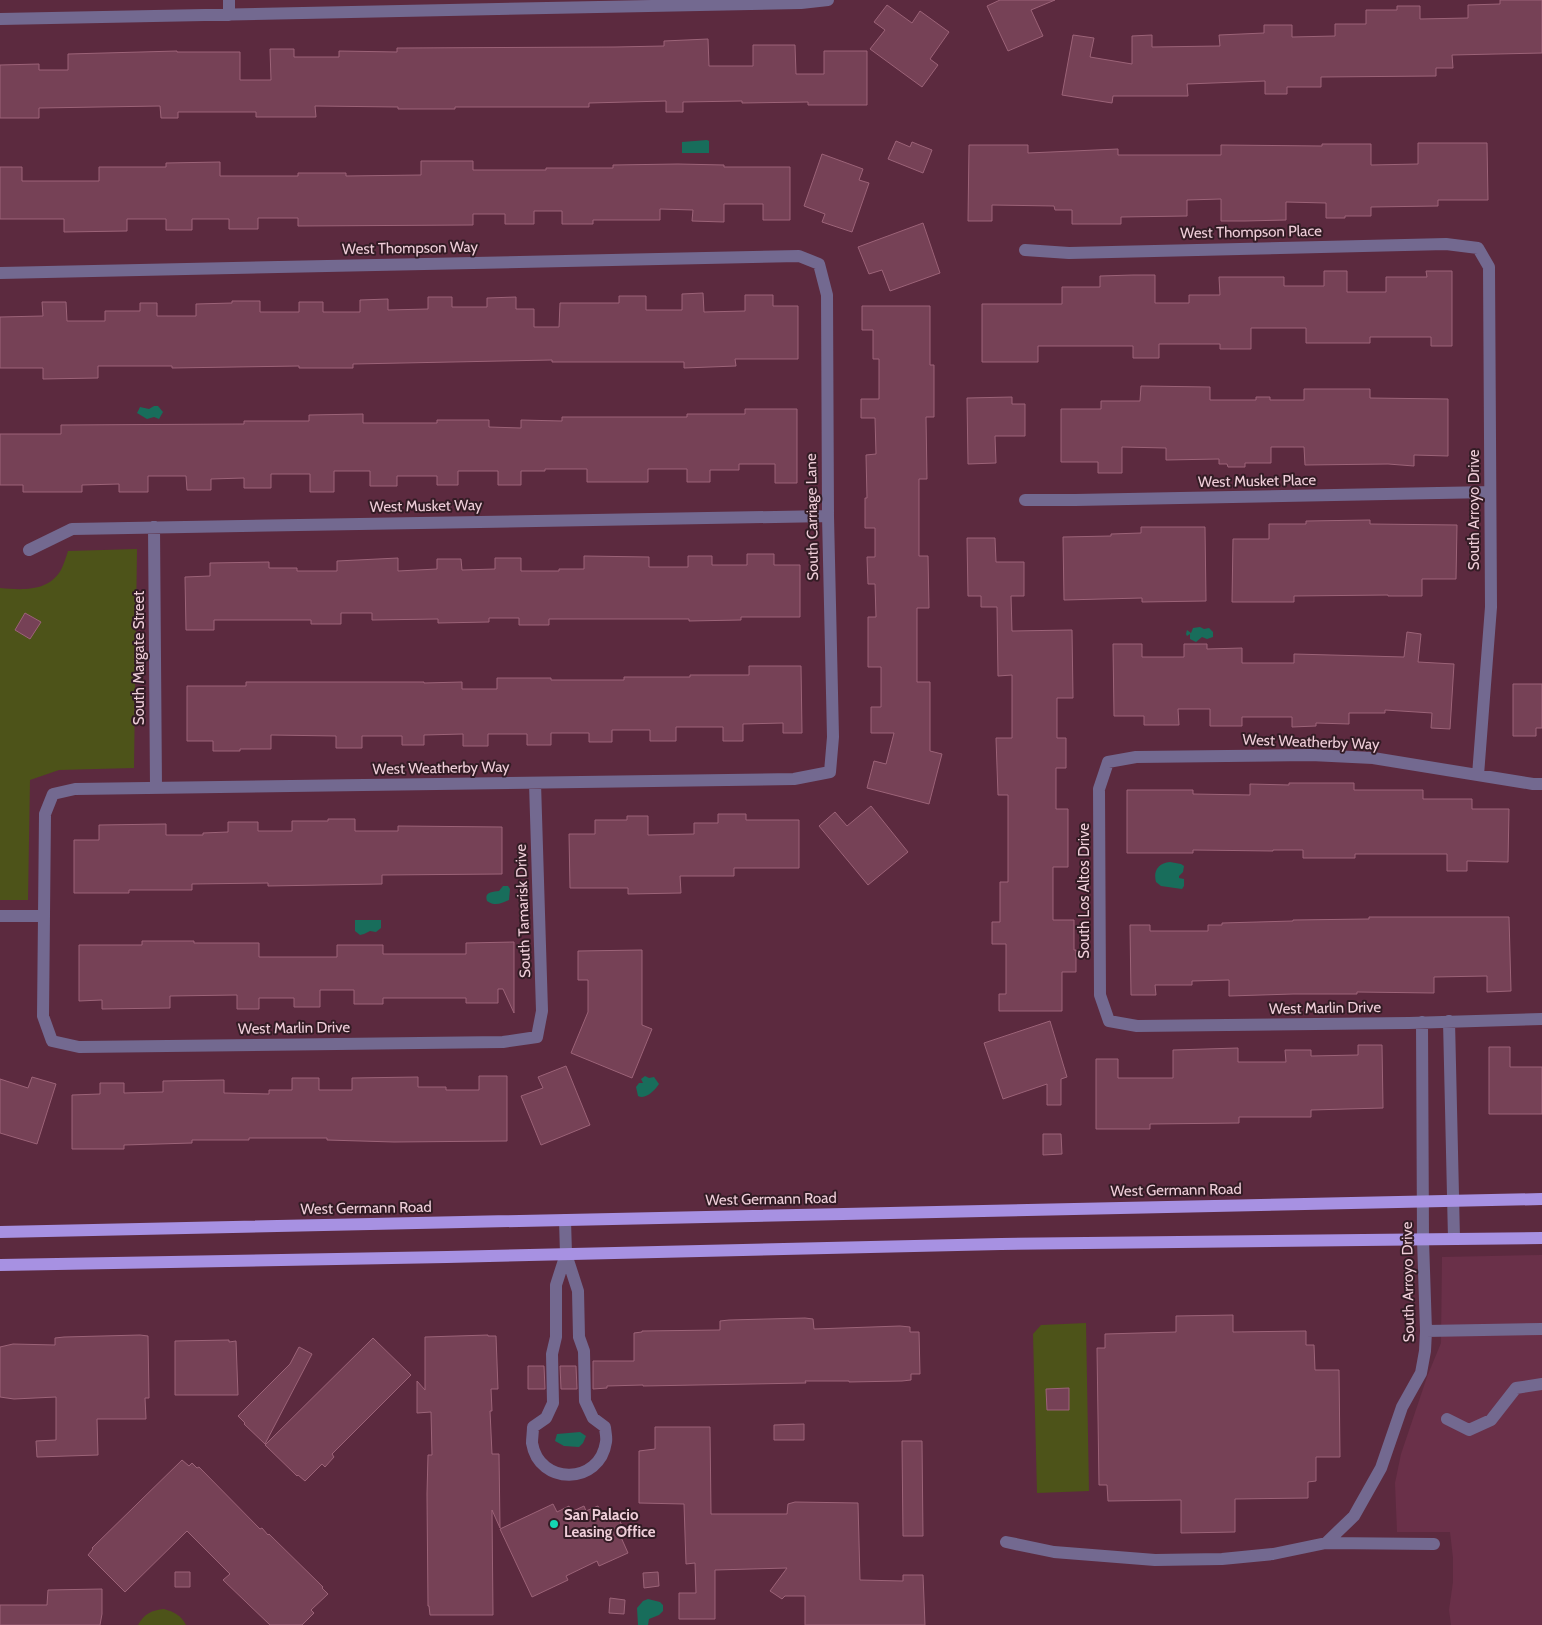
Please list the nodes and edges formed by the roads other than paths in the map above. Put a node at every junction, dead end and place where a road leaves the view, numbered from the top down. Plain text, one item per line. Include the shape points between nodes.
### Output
1 (229, 0) edge
2 (828, 0) edge
3 (229, 15) junction
4 (0, 19) edge
5 (1478, 248) joint
6 (1025, 250) dead end
7 (819, 264) joint
8 (0, 272) edge
9 (1490, 492) junction
10 (1025, 500) dead end
11 (828, 516) junction
12 (154, 527) junction
13 (29, 550) dead end
14 (1108, 762) joint
15 (830, 772) joint
16 (1478, 775) junction
17 (535, 783) junction
18 (1542, 784) edge
19 (156, 788) junction
20 (0, 916) edge
21 (44, 916) junction
22 (1542, 1019) edge
23 (1109, 1021) joint
24 (1422, 1022) junction
25 (1449, 1022) junction
26 (537, 1038) joint
27 (1542, 1199) edge
28 (1452, 1201) junction
29 (1423, 1202) junction
30 (565, 1220) junction
31 (0, 1232) edge
32 (1542, 1238) edge
33 (1454, 1239) junction
34 (1423, 1240) junction
35 (566, 1254) junction
36 (0, 1265) edge
37 (1542, 1329) edge
38 (1426, 1331) junction
39 (556, 1337) junction
40 (579, 1337) junction
41 (1542, 1384) edge
42 (1447, 1419) dead end
43 (1006, 1542) dead end
44 (1326, 1543) junction
45 (1434, 1544) dead end

1 - 3 street
2 - 3 street
3 - 4 street
5 - 6 street, West Thompson Place via 1446,244 1069,253
5 - 9 street, South Arroyo Drive via 1489,267
7 - 8 street, West Thompson Way via 799,256
7 - 11 street, South Carriage Lane via 827,295
9 - 10 street, West Musket Place
9 - 16 street, South Arroyo Drive via 1490,607
11 - 12 street, West Musket Way
11 - 15 street, South Carriage Lane via 833,737
12 - 13 street, West Musket Way via 72,529
12 - 19 street, South Margate Street
14 - 16 street, West Weatherby Way via 1136,757 1311,755 1373,758
14 - 23 street, South Los Altos Drive via 1099,799 1100,995
15 - 17 street, West Weatherby Way via 794,779
16 - 18 street, West Weatherby Way
17 - 19 street, West Weatherby Way
17 - 26 street, South Tamarisk Drive via 542,1011
19 - 21 street, West Weatherby Way via 75,789 53,794 46,814
20 - 21 street
21 - 26 street, West Marlin Drive via 43,1016 52,1041 89,1047 503,1042
22 - 25 street, West Marlin Drive
23 - 24 street, West Marlin Drive via 1137,1026
24 - 25 street, West Marlin Drive
24 - 29 street, South Arroyo Drive
25 - 28 street
27 - 28 main road, West Germann Road
28 - 29 main road, West Germann Road
28 - 33 street
29 - 30 main road, West Germann Road
29 - 34 street, South Arroyo Drive
30 - 31 main road, West Germann Road
30 - 35 street
32 - 33 main road
33 - 34 main road
34 - 35 main road via 1001,1244
34 - 38 street, South Arroyo Drive
35 - 36 main road
35 - 39 street via 556,1285
35 - 40 street via 578,1290
37 - 38 street
38 - 44 street, South Arroyo Drive via 1421,1372 1402,1407 1381,1468 1354,1516
39 - 40 street
39 - 40 street via 552,1354 553,1403 546,1418 533,1428 532,1441 544,1466 556,1473 569,1475 583,1473 595,1465 603,1454 606,1440 605,1426 593,1418 585,1401 584,1352
41 - 42 street via 1516,1388 1491,1420 1469,1430
43 - 44 street via 1054,1552 1155,1560 1273,1554
44 - 45 street

